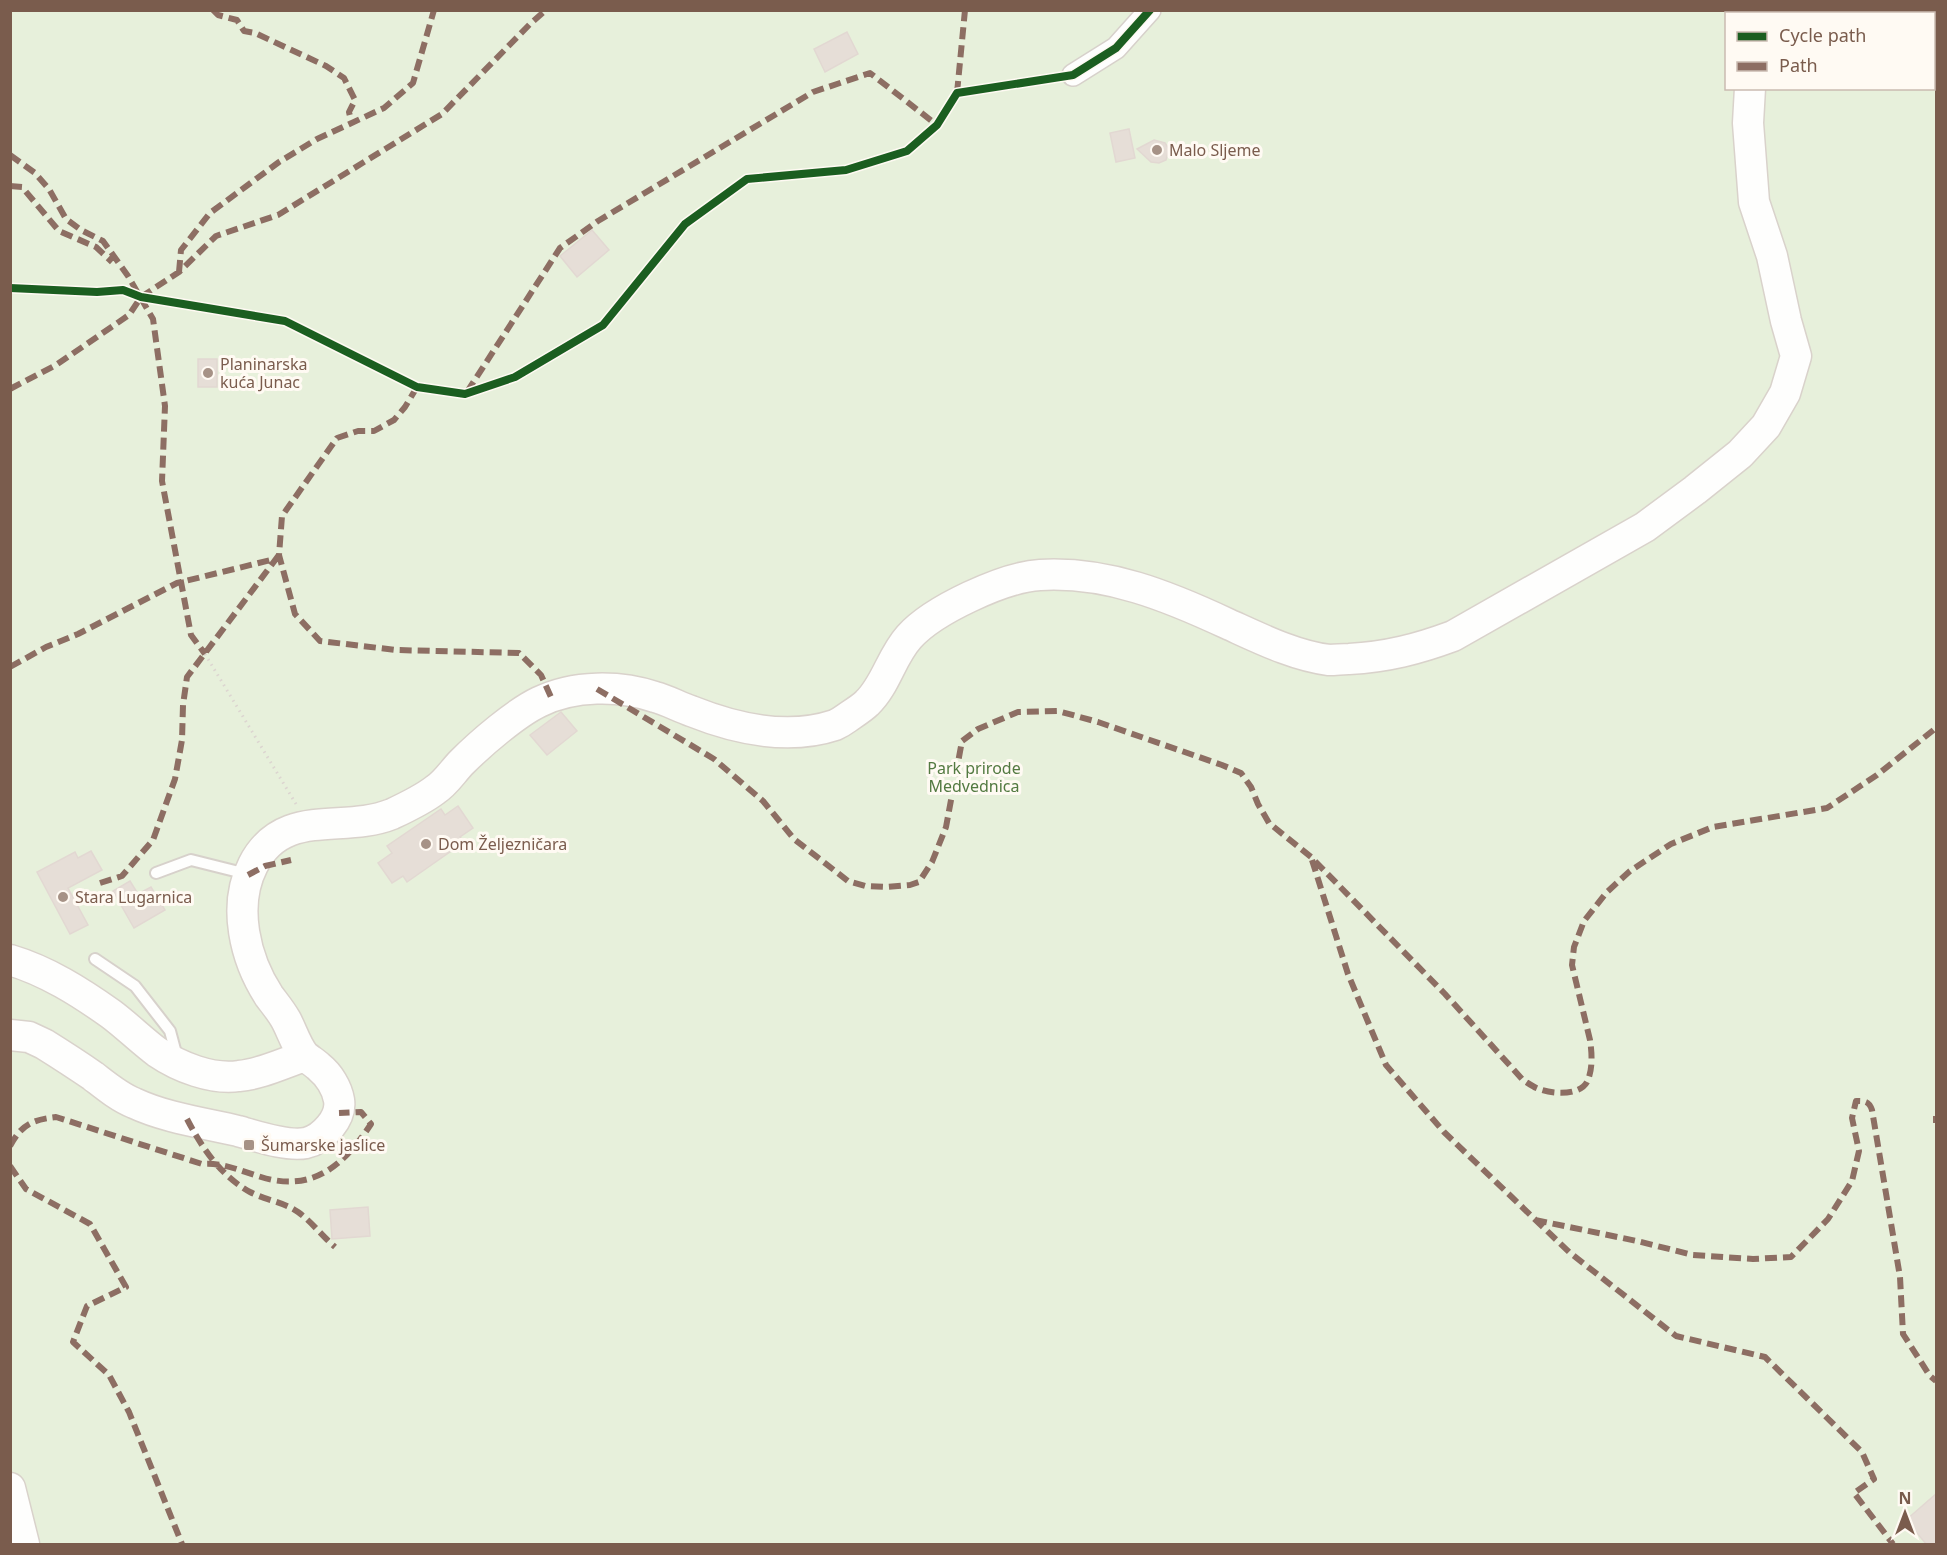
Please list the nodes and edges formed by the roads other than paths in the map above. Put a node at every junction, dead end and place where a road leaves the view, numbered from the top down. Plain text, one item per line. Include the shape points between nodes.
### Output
1 (1150, 10) edge
2 (1073, 75) dead end
3 (1750, 90) edge
4 (156, 873) dead end
5 (248, 874) junction
6 (95, 959) dead end
7 (10, 960) edge
8 (10, 1035) edge
9 (305, 1056) junction
10 (179, 1063) junction
11 (10, 1488) edge
12 (24, 1545) edge

1 - 2 street via 1116,48
3 - 5 main road via 1748,123 1754,201 1796,356 1785,393 1766,426 1740,454 1645,527 1454,636 1419,649 1371,658 1329,660 1279,647 1129,584 1082,575 1033,575 980,592 942,612 910,636 867,704 838,724 802,732 770,732 711,719 655,697 624,690 568,691 536,703 492,734 440,788 413,804 386,817 357,823 308,824 285,832 268,844
4 - 5 lane via 191,860
5 - 9 main road via 242,928 258,975
6 - 10 lane via 135,986 170,1031
7 - 10 main road via 62,982
8 - 9 main road via 44,1044 128,1101 148,1109 296,1143 315,1139 339,1113 338,1097 330,1079
9 - 10 main road via 238,1077 224,1077
11 - 12 main road

